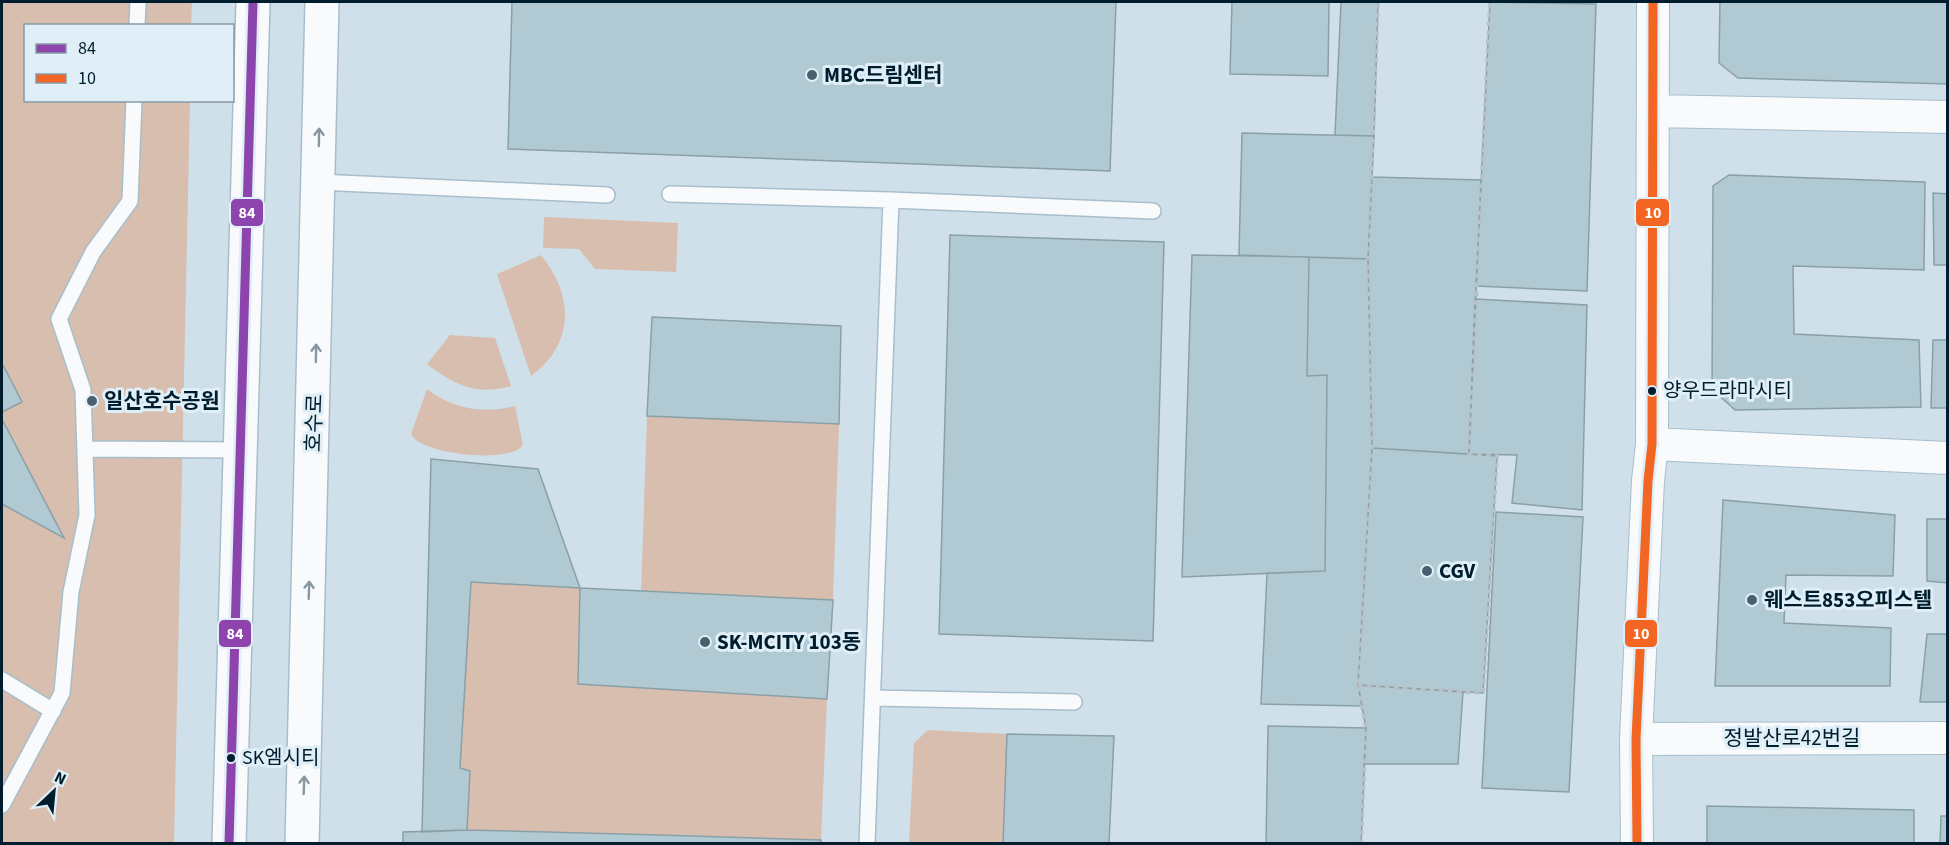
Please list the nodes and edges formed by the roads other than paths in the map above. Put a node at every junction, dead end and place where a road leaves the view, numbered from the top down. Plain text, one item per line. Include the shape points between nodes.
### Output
1 (138, 2) edge
2 (253, 2) edge
3 (322, 2) edge
4 (1653, 2) edge
5 (137, 24) edge
6 (134, 102) edge
7 (1654, 111) junction
8 (1947, 117) edge
9 (318, 182) junction
10 (669, 194) dead end
11 (607, 195) dead end
12 (891, 200) junction
13 (1154, 211) dead end
14 (1652, 444) junction
15 (85, 448) junction
16 (240, 450) junction
17 (1947, 458) edge
18 (2, 680) edge
19 (873, 698) junction
20 (1074, 702) dead end
21 (53, 711) junction
22 (1947, 738) edge
23 (1636, 739) junction
24 (2, 805) edge
25 (229, 843) edge
26 (302, 843) edge
27 (867, 843) edge
28 (1637, 843) edge

1 - 5 lane
2 - 16 main road
9 -> 3 main road, 호수로
4 - 7 street
6 - 15 lane via 130,201 93,252 59,319 83,390
7 - 8 street
7 - 14 street
9 - 11 lane
26 -> 9 main road, 호수로
10 - 12 lane
12 - 13 lane
12 - 19 lane
14 - 17 street
14 - 23 street
15 - 16 lane
15 - 21 lane via 87,514 71,592 62,693
16 - 25 main road
18 - 21 lane
19 - 20 lane
19 - 27 lane
21 - 24 lane
22 - 23 street, 정발산로42번길
23 - 28 street

